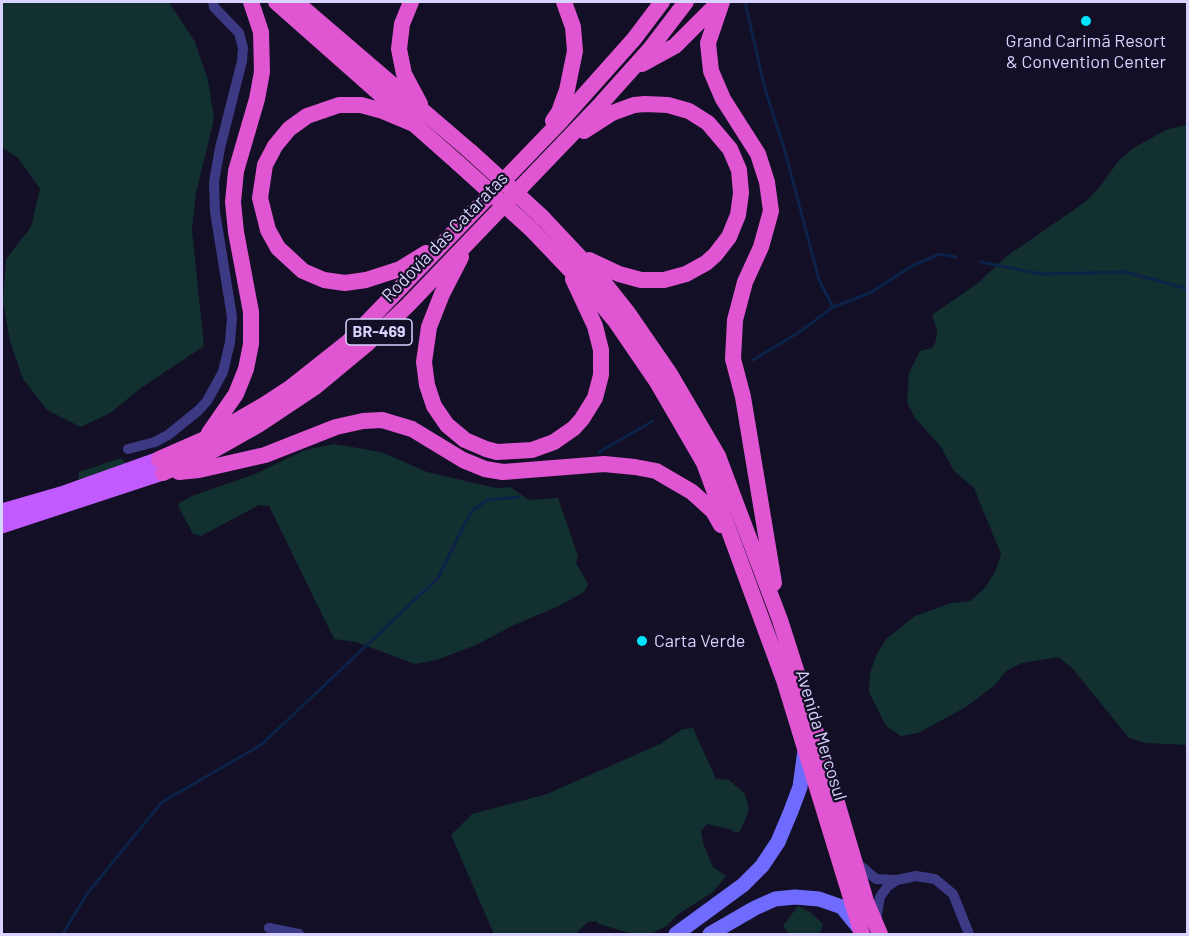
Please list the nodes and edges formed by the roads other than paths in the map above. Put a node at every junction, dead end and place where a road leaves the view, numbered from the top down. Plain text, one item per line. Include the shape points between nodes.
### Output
1 (213, 2) edge
2 (252, 2) edge
3 (276, 2) edge
4 (296, 2) edge
5 (411, 2) edge
6 (564, 2) edge
7 (662, 2) edge
8 (686, 2) edge
9 (720, 2) edge
10 (631, 70) junction
11 (419, 118) junction
12 (561, 146) junction
13 (535, 149) junction
14 (468, 218) junction
15 (469, 242) junction
16 (567, 254) junction
17 (207, 438) junction
18 (128, 449) dead end
19 (161, 466) junction
20 (2, 511) edge
21 (2, 526) edge
22 (735, 548) junction
23 (780, 620) junction
24 (805, 750) junction
25 (853, 859) junction
26 (897, 880) junction
27 (269, 928) dead end
28 (870, 931) edge
29 (300, 934) edge
30 (676, 934) edge
31 (710, 934) edge
32 (969, 934) edge

1 - 18 street via 239,33 243,48 214,182 232,317 230,342 223,372 199,410 168,435
2 - 17 highway via 261,32 262,72 238,162 233,202 251,312 251,344 236,394
3 - 11 highway
4 - 11 highway
5 - 11 highway via 402,24 401,62
6 - 13 highway via 573,27 573,64 559,112
7 - 13 highway, Rodovía das Cataratas / BR-469 via 634,39
8 - 10 highway, Rodovía das Cataratas / BR-469
9 - 10 highway via 675,46
9 - 23 highway via 708,43 711,71 723,99 758,154 771,211 735,320 733,359 743,397
10 - 12 highway, Rodovía das Cataratas / BR-469
11 - 14 highway via 350,105 317,111 289,129 270,155 261,187 261,209 272,239 294,264 313,276 356,282 411,264
11 - 16 highway, bridge
12 - 15 highway, Rodovía das Cataratas / BR-469
12 - 16 highway via 612,113 645,104 668,105 689,111 717,131 735,159 741,181 741,204 729,237 715,255 686,274 652,281 630,278
13 - 14 highway, Rodovía das Cataratas / BR-469
14 - 17 highway, Rodovía das Cataratas / BR-469 via 339,349 290,388
15 - 16 highway via 429,327 424,374 434,406 447,425 465,440 497,452 532,450 564,435 582,419 599,387 602,362 596,326
15 - 19 highway, Rodovía das Cataratas / BR-469 via 376,335 315,387 212,451
16 - 22 highway via 674,409 704,464
16 - 23 highway via 605,284 639,328 703,428 718,456
17 - 19 highway, Rodovía das Cataratas / BR-469
19 - 20 main road
19 - 21 main road
19 - 22 highway via 199,470 265,455 336,427 381,420 412,429 485,470 604,464 656,471 692,492 712,511
22 - 24 highway, Avenida Mercosul via 784,680
23 - 25 highway, Avenida Mercosul
24 - 28 highway, Avenida Mercosul
24 - 30 main road via 800,787 778,842 762,867
25 - 26 street via 876,879
25 - 28 highway, Avenida Mercosul via 866,901
26 - 28 street via 880,897
26 - 32 street via 916,876 935,879 953,894
27 - 29 street
28 - 31 main road via 842,907 819,899 795,897 775,899

